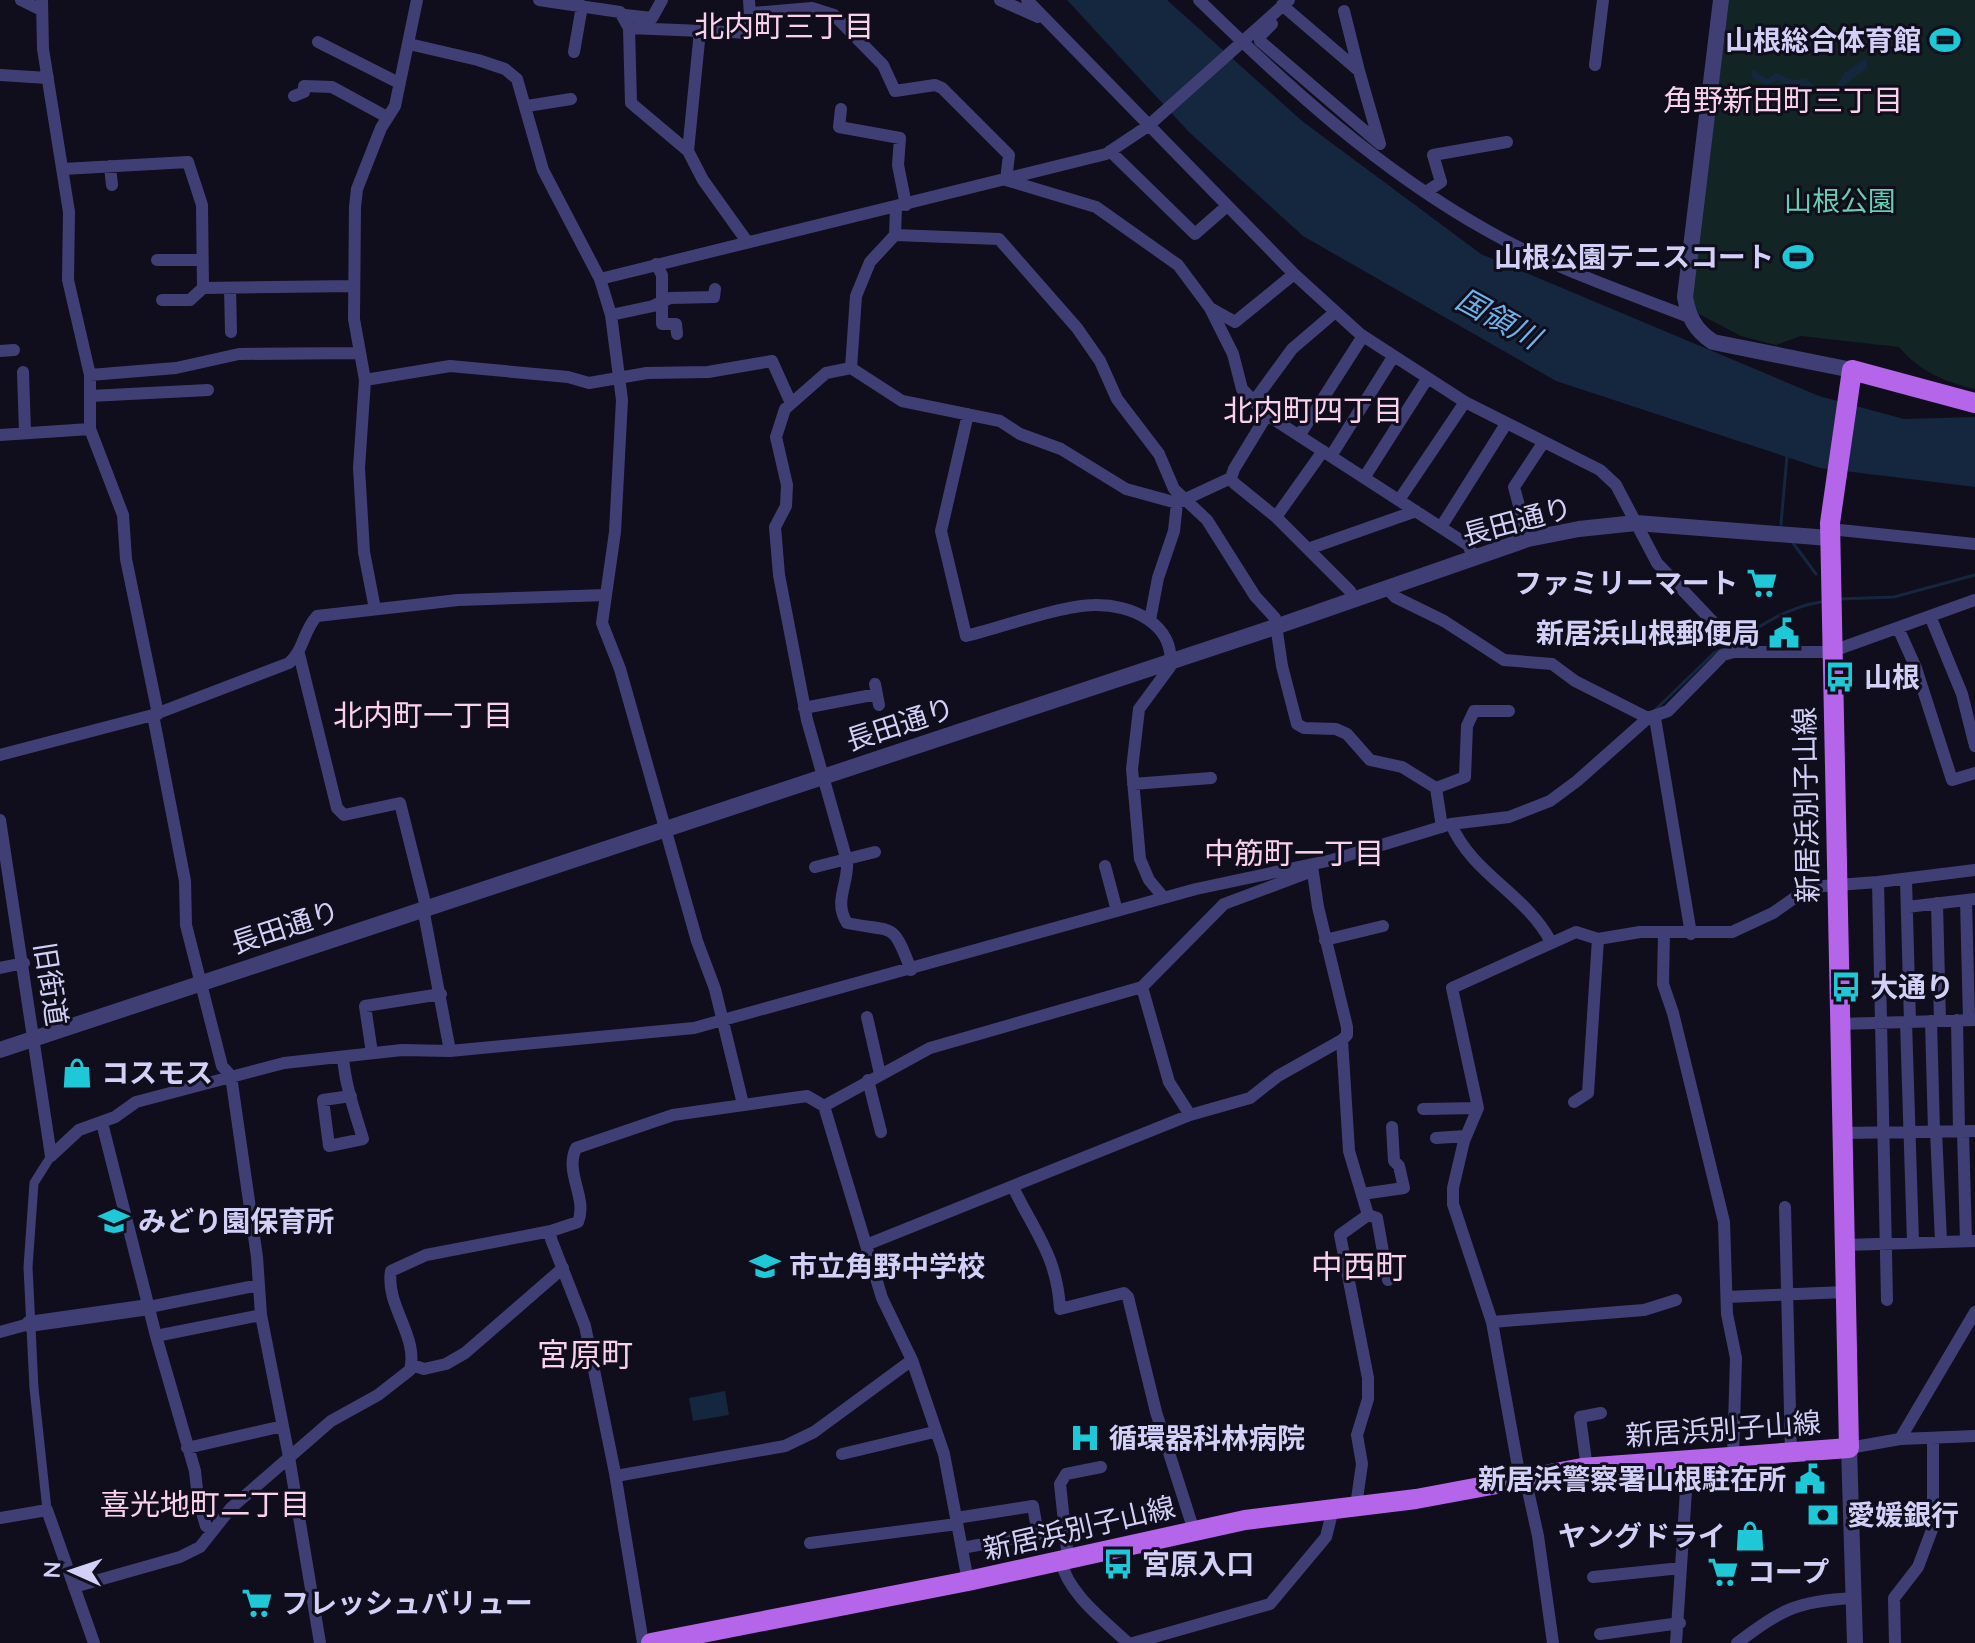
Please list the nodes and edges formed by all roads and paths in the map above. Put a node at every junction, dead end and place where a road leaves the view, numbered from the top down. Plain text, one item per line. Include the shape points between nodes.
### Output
1 (21, 0) edge
2 (417, 0) edge
3 (539, 0) edge
4 (662, 0) edge
5 (1000, 0) edge
6 (1027, 0) edge
7 (1199, 0) edge
8 (1266, 0) edge
9 (1603, 0) edge
10 (1721, 0) edge
11 (41, 5) edge
12 (582, 6) junction
13 (751, 6) edge
14 (1284, 6) edge
15 (1344, 11) dead end
16 (1045, 18) junction
17 (627, 22) junction
18 (700, 31) junction
19 (318, 42) dead end
20 (1239, 43) junction
21 (409, 44) junction
22 (574, 52) dead end
23 (1595, 65) dead end
24 (1359, 71) junction
25 (0, 75) edge
26 (48, 78) junction
27 (399, 83) junction
28 (294, 96) dead end
29 (570, 96) dead end
30 (527, 103) junction
31 (841, 109) dead end
32 (387, 117) junction
33 (1150, 123) junction
34 (1507, 142) dead end
35 (1380, 144) junction
36 (688, 151) junction
37 (1110, 151) junction
38 (110, 166) junction
39 (1387, 167) junction
40 (63, 169) junction
41 (1006, 180) junction
42 (112, 185) dead end
43 (1426, 192) junction
44 (901, 206) junction
45 (1227, 206) junction
46 (895, 235) junction
47 (746, 240) junction
48 (157, 260) dead end
49 (202, 260) junction
50 (656, 264) junction
51 (1294, 274) junction
52 (600, 279) junction
53 (354, 286) junction
54 (203, 288) junction
55 (230, 288) junction
56 (715, 289) dead end
57 (162, 300) dead end
58 (663, 301) junction
59 (1210, 308) junction
60 (1334, 313) junction
61 (611, 315) junction
62 (1689, 317) junction
63 (231, 332) dead end
64 (677, 334) dead end
65 (1363, 336) junction
66 (359, 353) junction
67 (1393, 357) junction
68 (851, 368) junction
69 (23, 372) dead end
70 (90, 375) junction
71 (1427, 379) junction
72 (1851, 379) junction
73 (365, 380) junction
74 (620, 380) junction
75 (208, 390) dead end
76 (90, 396) junction
77 (790, 401) junction
78 (1254, 401) junction
79 (1465, 402) junction
80 (1975, 403) edge
81 (968, 414) junction
82 (1267, 415) junction
83 (1506, 424) junction
84 (90, 429) junction
85 (25, 432) junction
86 (0, 435) edge
87 (1299, 436) junction
88 (1543, 443) junction
89 (1327, 454) junction
90 (1231, 478) junction
91 (1364, 478) junction
92 (1180, 500) junction
93 (1399, 500) junction
94 (1416, 511) junction
95 (1276, 517) junction
96 (1636, 523) junction
97 (1441, 527) junction
98 (1830, 530) junction
99 (1528, 539) junction
100 (1975, 544) edge
101 (1308, 549) junction
102 (1474, 558) junction
103 (1387, 588) junction
104 (606, 595) junction
105 (1354, 600) junction
106 (1975, 600) edge
107 (375, 609) junction
108 (1930, 616) junction
109 (1150, 620) junction
110 (1278, 626) junction
111 (1898, 628) junction
112 (1734, 652) junction
113 (1830, 652) junction
114 (299, 654) junction
115 (1171, 660) junction
116 (877, 694) dead end
117 (804, 708) junction
118 (1509, 711) dead end
119 (156, 714) junction
120 (1652, 718) junction
121 (1975, 746) edge
122 (0, 755) edge
123 (1975, 773) edge
124 (822, 776) junction
125 (1211, 778) dead end
126 (1133, 784) junction
127 (1436, 788) junction
128 (0, 820) edge
129 (1446, 825) junction
130 (666, 828) junction
131 (875, 852) dead end
132 (847, 861) junction
133 (1105, 866) dead end
134 (815, 867) dead end
135 (1313, 868) junction
136 (1975, 870) edge
137 (1906, 880) junction
138 (1878, 882) junction
139 (1836, 883) junction
140 (1164, 898) junction
141 (1971, 900) edge
142 (1937, 903) junction
143 (1907, 907) junction
144 (425, 908) junction
145 (1117, 911) junction
146 (1383, 926) dead end
147 (1664, 933) junction
148 (1691, 934) junction
149 (1598, 939) junction
150 (1325, 940) junction
151 (1551, 942) junction
152 (24, 963) junction
153 (0, 968) edge
154 (911, 970) junction
155 (201, 982) junction
156 (1142, 987) junction
157 (441, 994) junction
158 (867, 1017) dead end
159 (1967, 1020) edge
160 (1936, 1021) junction
161 (723, 1022) junction
162 (1908, 1022) junction
163 (1880, 1023) junction
164 (1839, 1024) junction
165 (35, 1037) junction
166 (1342, 1040) junction
167 (0, 1050) edge
168 (450, 1051) junction
169 (372, 1053) junction
170 (343, 1057) junction
171 (231, 1076) junction
172 (874, 1077) junction
173 (351, 1096) junction
174 (1574, 1102) dead end
175 (743, 1104) junction
176 (824, 1106) junction
177 (1478, 1108) junction
178 (1423, 1109) dead end
179 (1190, 1115) junction
180 (102, 1123) junction
181 (1392, 1127) dead end
182 (1935, 1131) junction
183 (1966, 1131) edge
184 (881, 1132) dead end
185 (1883, 1132) junction
186 (1910, 1132) junction
187 (1842, 1133) junction
188 (1466, 1136) junction
189 (1436, 1138) dead end
190 (51, 1156) junction
191 (1013, 1187) junction
192 (1362, 1194) junction
193 (1785, 1207) dead end
194 (1368, 1215) junction
195 (551, 1231) junction
196 (1941, 1241) junction
197 (1971, 1241) edge
198 (1913, 1242) junction
199 (1885, 1244) junction
200 (866, 1245) junction
201 (1845, 1245) junction
202 (563, 1268) junction
203 (1388, 1280) dead end
204 (259, 1285) junction
205 (1846, 1292) junction
206 (1786, 1295) junction
207 (1727, 1297) junction
208 (1676, 1300) dead end
209 (1887, 1300) dead end
210 (149, 1307) junction
211 (1975, 1312) edge
212 (261, 1315) junction
213 (1492, 1322) junction
214 (29, 1324) junction
215 (0, 1332) edge
216 (156, 1336) junction
217 (912, 1360) junction
218 (412, 1365) junction
219 (1601, 1413) dead end
220 (283, 1426) junction
221 (934, 1432) junction
222 (1975, 1436) edge
223 (1900, 1439) junction
224 (1933, 1440) junction
225 (187, 1448) junction
226 (1849, 1448) junction
227 (1791, 1452) junction
228 (842, 1454) dead end
229 (289, 1457) junction
230 (1733, 1457) junction
231 (1688, 1460) junction
232 (1101, 1467) dead end
233 (1587, 1468) junction
234 (616, 1476) junction
235 (1523, 1478) junction
236 (1356, 1506) junction
237 (1333, 1509) junction
238 (47, 1510) junction
239 (0, 1518) edge
240 (957, 1521) junction
241 (212, 1530) junction
242 (1194, 1531) junction
243 (810, 1543) dead end
244 (962, 1548) junction
245 (1064, 1560) junction
246 (1681, 1568) junction
247 (1593, 1577) dead end
248 (968, 1581) junction
249 (74, 1587) junction
250 (1854, 1598) junction
251 (1680, 1623) junction
252 (1600, 1634) dead end
253 (94, 1643) edge
254 (320, 1643) edge
255 (643, 1643) edge
256 (651, 1643) edge
257 (1131, 1643) edge
258 (1553, 1643) edge
259 (1676, 1643) edge
260 (1737, 1643) edge
261 (1855, 1643) edge
262 (1895, 1643) edge

1 - 11 street
2 - 21 street
3 - 12 street
4 - 17 street via 652,18
5 - 16 street
6 - 16 street
7 - 20 street
8 - 14 street
9 - 23 street
10 - 62 street via 1685,297
11 - 26 street
12 - 17 street
12 - 22 street
13 - 18 street via 751,33
13 - 41 street via 812,8 834,15 883,65 895,91 942,88 1009,155
14 - 20 street
14 - 24 street
14 - 35 street via 1260,41
15 - 24 street
16 - 33 street
17 - 18 street
17 - 36 street via 633,109
18 - 36 street
19 - 27 street
20 - 33 street
20 - 39 street
21 - 27 street
21 - 30 street via 505,69 517,79
24 - 35 street
25 - 26 street
26 - 40 street
27 - 32 street
28 - 32 street via 304,92 304,86 332,87
29 - 30 street
30 - 52 street via 543,170
31 - 44 street via 839,127 900,138
32 - 53 street via 357,189
33 - 37 street
33 - 45 street
34 - 43 street via 1433,155 1441,182
35 - 39 street
36 - 47 street
37 - 41 street
37 - 45 street via 1195,234
38 - 40 street
38 - 42 street
38 - 49 street via 188,162 202,205
39 - 43 street
40 - 70 street via 69,212 68,280
41 - 44 street
41 - 59 street via 1096,207 1178,265
43 - 62 street via 1489,232 1566,269
44 - 46 street
44 - 47 street
45 - 51 street
46 - 68 street via 870,262 856,296
46 - 92 street via 999,239 1100,361 1117,399 1152,443
47 - 50 street
48 - 49 street
49 - 54 street
50 - 52 street
50 - 58 street
51 - 59 street via 1235,322
51 - 60 street
52 - 61 street
53 - 55 street
53 - 66 street
54 - 55 street
54 - 57 street via 190,300
55 - 63 street
56 - 58 street via 714,297
58 - 61 street
58 - 64 street via 662,324 676,324
59 - 78 street via 1233,354 1242,389
60 - 65 street
60 - 78 street via 1292,349
61 - 74 street
62 - 72 street via 1713,342
65 - 67 street
65 - 87 street
66 - 70 street via 239,354 176,368
66 - 73 street
67 - 71 street
67 - 89 street
68 - 77 street via 826,373
68 - 81 street via 902,401
69 - 85 street
70 - 76 street
71 - 79 street
71 - 91 street
72 - 80 main road
72 - 98 main road, 新居浜別子山線
73 - 74 street via 450,366 589,383
73 - 107 street via 359,468 364,552
74 - 77 street via 772,361
74 - 104 street via 615,532
75 - 76 street
76 - 84 street
77 - 117 street via 776,437 787,485 786,506 775,527
78 - 82 street
79 - 83 street
79 - 93 street
81 - 92 street via 1000,421 1061,449 1126,489
81 - 109 street via 941,531 966,636 1092,605
82 - 87 street
82 - 90 street
83 - 88 street
83 - 97 street
84 - 85 street
84 - 119 street via 123,515 126,559
85 - 86 street
87 - 89 street
88 - 96 street via 1600,470 1616,485
88 - 99 street via 1514,487
89 - 91 street
89 - 95 street
90 - 92 street
90 - 95 street
91 - 93 street
92 - 109 street
92 - 110 street via 1207,520
93 - 94 street
94 - 97 street
94 - 101 street
95 - 101 street
96 - 98 street, 長田通り
96 - 99 street, 長田通り
96 - 112 street via 1657,563 1732,642
97 - 102 street via 1468,545
98 - 100 street
98 - 113 main road, 新居浜別子山線
99 - 102 street, 長田通り
101 - 105 street
102 - 103 street, 長田通り
103 - 105 street, 長田通り
103 - 120 street via 1504,660 1552,664 1575,681
104 - 107 street
104 - 130 street via 602,623
105 - 110 street, 長田通り
106 - 108 street
107 - 114 street via 317,616 305,629
108 - 111 street
108 - 121 street via 1962,694
109 - 115 street via 1165,635
110 - 115 street, 長田通り
110 - 127 street via 1297,724 1347,734 1370,760 1402,767
111 - 113 street
111 - 123 street via 1952,780
112 - 113 street
112 - 120 street via 1723,655 1668,711
113 - 139 main road, 新居浜別子山線
114 - 119 street via 242,683
114 - 144 street via 337,808 344,815 400,803
115 - 124 street, 長田通り
115 - 126 street via 1139,709
116 - 117 street via 844,705
117 - 124 street
118 - 127 street via 1474,711 1467,726 1465,777
119 - 122 street
119 - 155 street via 185,881 186,925
120 - 129 street via 1550,801 1509,817
120 - 148 street
124 - 130 street, 長田通り
124 - 132 street
125 - 126 street
126 - 140 street via 1140,859
127 - 129 street
128 - 152 street, 旧街道
129 - 135 street
129 - 151 street via 1462,849 1529,908
130 - 144 street, 長田通り
130 - 161 street
131 - 132 street
132 - 134 street
132 - 154 street via 839,899 844,921 891,929
133 - 145 street
135 - 140 street
135 - 150 street
135 - 156 street via 1224,904
136 - 137 street
137 - 138 street
137 - 143 street
138 - 139 street
138 - 163 street
139 - 148 street via 1810,887 1773,913 1732,932
139 - 164 main road, 新居浜別子山線
140 - 145 street
141 - 142 street
141 - 159 street
142 - 143 street
142 - 160 street
143 - 162 street
144 - 155 street, 長田通り
144 - 157 street
145 - 154 street
146 - 150 street
147 - 148 street
147 - 149 street
147 - 207 street via 1663,984 1724,1222
149 - 151 street via 1576,932
149 - 174 street via 1588,1093
150 - 166 street via 1347,1027
151 - 177 street via 1452,988
152 - 153 street
152 - 165 street, 旧街道
154 - 161 street
155 - 165 street, 長田通り
155 - 171 street via 222,1066
156 - 172 street via 930,1048
156 - 179 street via 1169,1082
157 - 168 street
157 - 169 street via 365,1006
158 - 172 street
159 - 160 street
159 - 183 street
160 - 162 street
160 - 182 street
161 - 168 street
161 - 175 street
162 - 163 street
162 - 186 street
163 - 164 street
163 - 185 street
164 - 187 main road, 新居浜別子山線
165 - 167 street, 長田通り
165 - 190 street, 旧街道
166 - 179 street via 1250,1098
166 - 192 street via 1349,1151
168 - 169 street
169 - 170 street
170 - 171 street
170 - 173 street
171 - 180 street via 136,1102
171 - 204 street
172 - 176 street
172 - 184 street
173 - 173 street via 363,1139 329,1146 323,1100
175 - 176 street via 807,1096
175 - 195 street via 673,1115 576,1148 570,1160 582,1213 578,1222
176 - 200 street
177 - 178 street
177 - 188 street
179 - 191 street
180 - 190 street via 79,1130
180 - 210 street
181 - 192 street via 1394,1161 1404,1188
182 - 183 street
182 - 186 street
182 - 196 street
183 - 197 street
185 - 186 street
185 - 187 street
185 - 199 street
186 - 198 street
187 - 201 main road, 新居浜別子山線
188 - 189 street
188 - 213 street via 1453,1204
190 - 214 street via 34,1183
191 - 200 street
191 - 242 street via 1051,1255 1060,1309 1124,1293 1128,1297 1156,1412
192 - 194 street
193 - 206 street
194 - 203 street via 1377,1218
194 - 236 street via 1340,1235 1368,1378 1357,1435 1362,1464
195 - 202 street
195 - 218 street via 426,1255 391,1271
196 - 197 street
196 - 198 street
198 - 199 street
199 - 201 street
199 - 209 street
200 - 217 street via 882,1298
201 - 205 main road, 新居浜別子山線
202 - 218 street via 465,1353 424,1369
202 - 234 street via 585,1326
204 - 210 street
204 - 212 street
205 - 206 street
205 - 226 main road, 新居浜別子山線
206 - 207 street
206 - 227 street
207 - 230 street via 1736,1358
208 - 213 street via 1644,1310
210 - 214 street
210 - 216 street
211 - 223 street
212 - 216 street
212 - 220 street
213 - 235 street
214 - 215 street
214 - 238 street
216 - 225 street
217 - 221 street
217 - 234 street via 814,1432 785,1446
218 - 229 street
219 - 233 street via 1580,1417
220 - 225 street
220 - 229 street
221 - 228 street
221 - 240 street via 944,1454
222 - 224 street
223 - 224 street
223 - 226 street
224 - 262 street via 1933,1527 1918,1567 1894,1598
225 - 241 street via 206,1526
226 - 227 main road, 新居浜別子山線
226 - 250 street
227 - 230 main road, 新居浜別子山線
229 - 241 street
229 - 254 street
230 - 231 main road, 新居浜別子山線
231 - 233 main road, 新居浜別子山線
231 - 246 street
232 - 245 street via 1066,1474 1060,1484
233 - 235 main road, 新居浜別子山線
234 - 255 street
235 - 236 main road, 新居浜別子山線
235 - 258 street via 1538,1536
236 - 237 main road, 新居浜別子山線
237 - 242 main road, 新居浜別子山線
237 - 257 street via 1326,1537 1270,1604
238 - 239 street
238 - 249 street
240 - 243 street
240 - 244 street
240 - 244 street via 1033,1506 1038,1534
241 - 249 street via 200,1547 180,1557
242 - 245 main road, 新居浜別子山線
244 - 248 street
245 - 248 main road, 新居浜別子山線
245 - 257 street via 1063,1570 1086,1603
246 - 247 street
246 - 251 street
248 - 256 main road, 新居浜別子山線
249 - 253 street
250 - 260 street via 1800,1602
250 - 261 street
251 - 252 street
251 - 259 street

